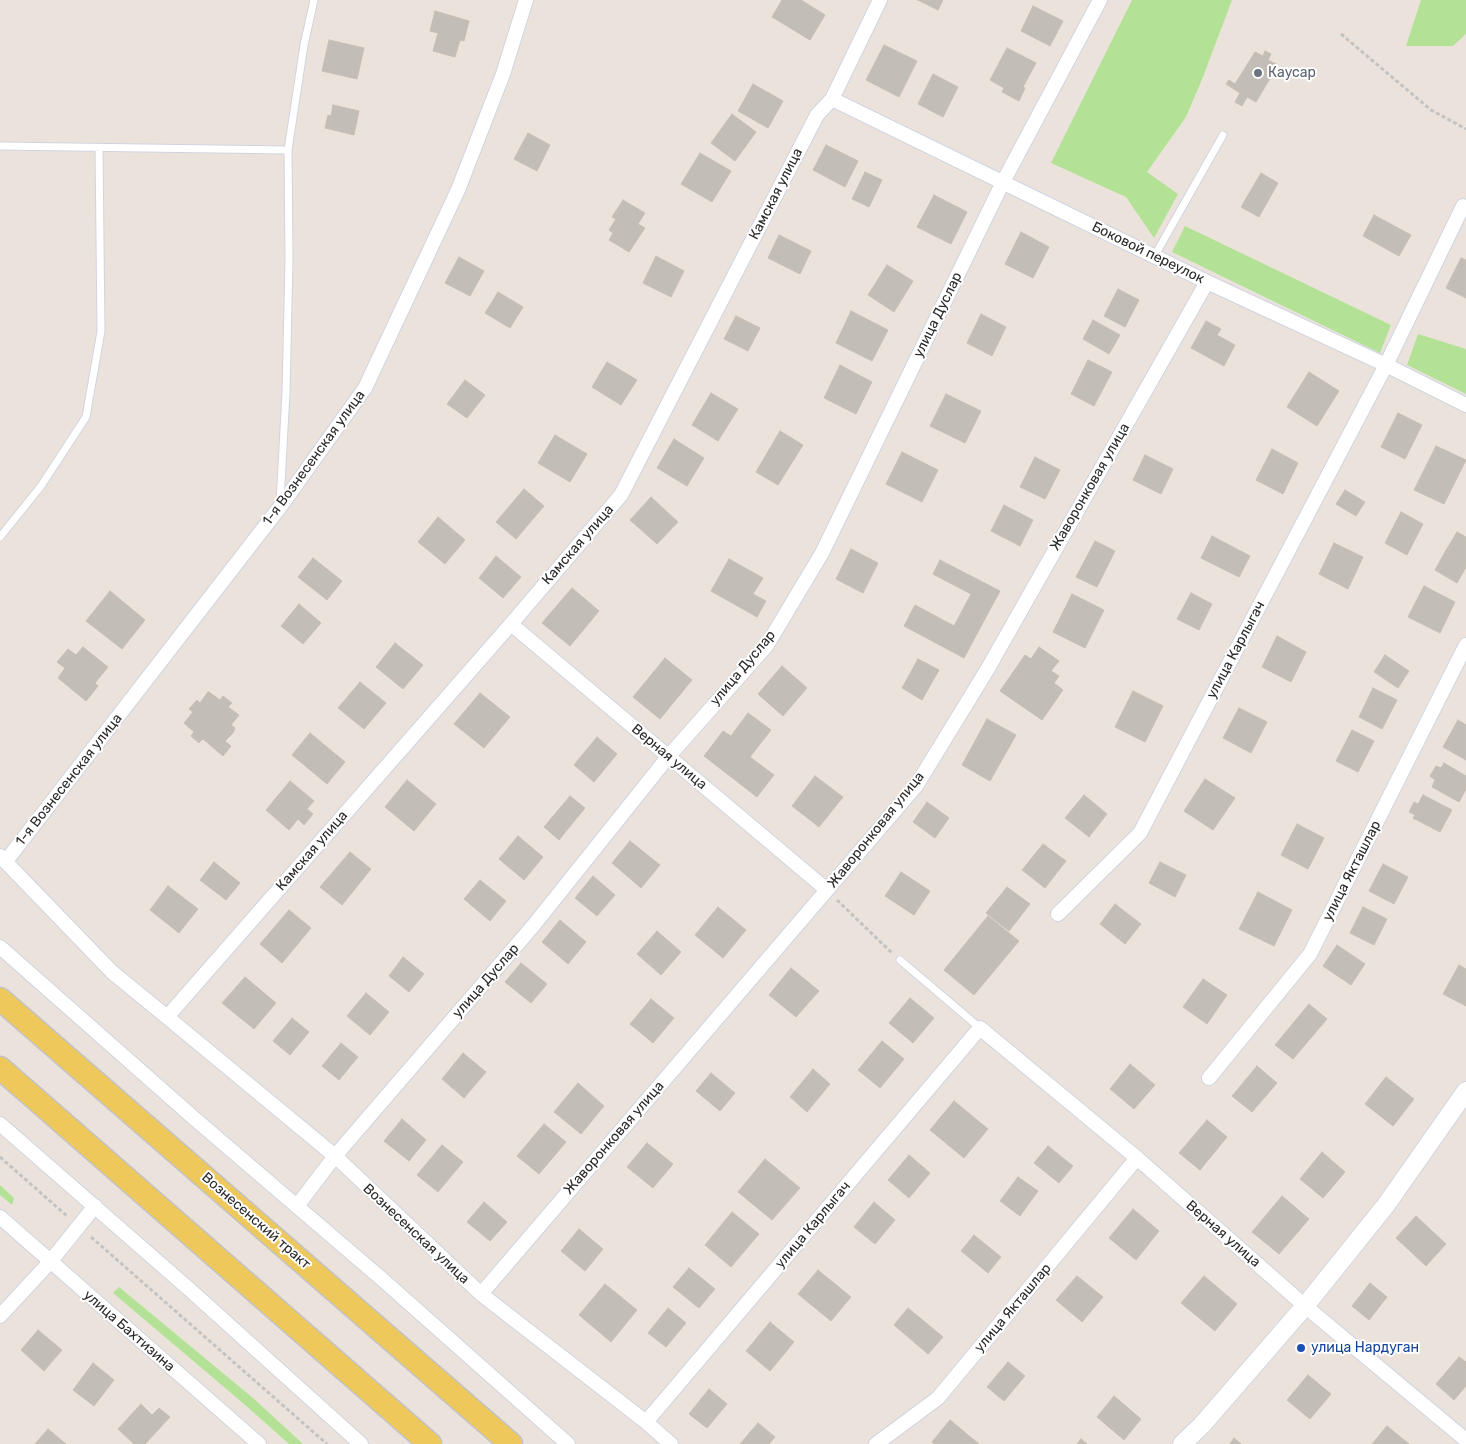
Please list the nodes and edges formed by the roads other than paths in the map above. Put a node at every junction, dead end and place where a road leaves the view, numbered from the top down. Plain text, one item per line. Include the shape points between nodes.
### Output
1 (314, 0) edge
2 (526, 0) edge
3 (880, 0) edge
4 (1100, 0) edge
5 (832, 99) junction
6 (1222, 135) dead end
7 (0, 146) edge
8 (99, 148) junction
9 (288, 150) junction
10 (1002, 182) junction
11 (1463, 206) dead end
12 (1154, 256) junction
13 (1207, 282) junction
14 (1386, 365) junction
15 (1466, 405) edge
16 (280, 507) junction
17 (0, 537) edge
18 (511, 624) junction
19 (1466, 645) edge
20 (668, 756) junction
21 (3, 859) edge
22 (827, 890) junction
23 (1058, 914) dead end
24 (0, 947) edge
25 (900, 960) road end
26 (0, 999) edge
27 (168, 1017) junction
28 (980, 1028) junction
29 (0, 1068) edge
30 (1209, 1078) dead end
31 (1466, 1091) edge
32 (0, 1124) edge
33 (335, 1156) junction
34 (1137, 1158) junction
35 (95, 1206) junction
36 (296, 1206) junction
37 (0, 1217) edge
38 (50, 1262) junction
39 (480, 1294) junction
40 (1305, 1306) junction
41 (0, 1316) edge
42 (646, 1422) junction
43 (1466, 1440) edge
44 (259, 1444) edge
45 (361, 1444) edge
46 (430, 1444) edge
47 (511, 1444) edge
48 (568, 1444) edge
49 (671, 1444) edge
50 (876, 1444) edge
51 (1182, 1444) edge

1 - 9 lane
2 - 16 street, 1-я Вознесенская улица via 503,74 458,190 365,388
3 - 5 street, Камская улица
4 - 10 street, улица Дуслар
5 - 10 street, Боковой переулок
5 - 18 street, Камская улица via 817,115 621,495
6 - 12 lane
7 - 8 lane
8 - 9 lane
8 - 17 lane via 101,331 86,417 41,486
9 - 16 lane via 287,383
10 - 12 street, Боковой переулок
10 - 20 street, улица Дуслар via 822,553 767,645
11 - 14 street, улица Карлыгач
12 - 13 street, Боковой переулок
13 - 14 street, Боковой переулок
13 - 22 street, Жаворонковая улица via 992,662 916,786
14 - 15 street, Боковой переулок
14 - 23 street, улица Карлыгач via 1140,834
16 - 21 street, 1-я Вознесенская улица
18 - 20 street, Верная улица
18 - 27 street, Камская улица
19 - 30 street, улица Якташлар via 1310,954
20 - 22 street, Верная улица
20 - 33 street, улица Дуслар via 533,926
21 - 27 street, Вознесенская улица via 112,972
22 - 39 street, Жаворонковая улица
24 - 36 street
25 - 28 lane
26 - 47 main road, Вознесенский тракт
27 - 33 street, Вознесенская улица
28 - 34 street, Верная улица
28 - 42 street, улица Карлыгач
29 - 46 main road
31 - 40 street via 1386,1205
32 - 35 street
33 - 36 street, улица Дуслар
33 - 39 street, Вознесенская улица
34 - 40 street, Верная улица
34 - 50 street, улица Якташлар via 938,1398
35 - 38 street
35 - 45 street
36 - 48 street
37 - 38 street, улица Бахтизина
38 - 41 street
38 - 44 street, улица Бахтизина
39 - 42 street, Вознесенская улица
40 - 43 street, Верная улица
40 - 51 street
42 - 49 street, Вознесенская улица

